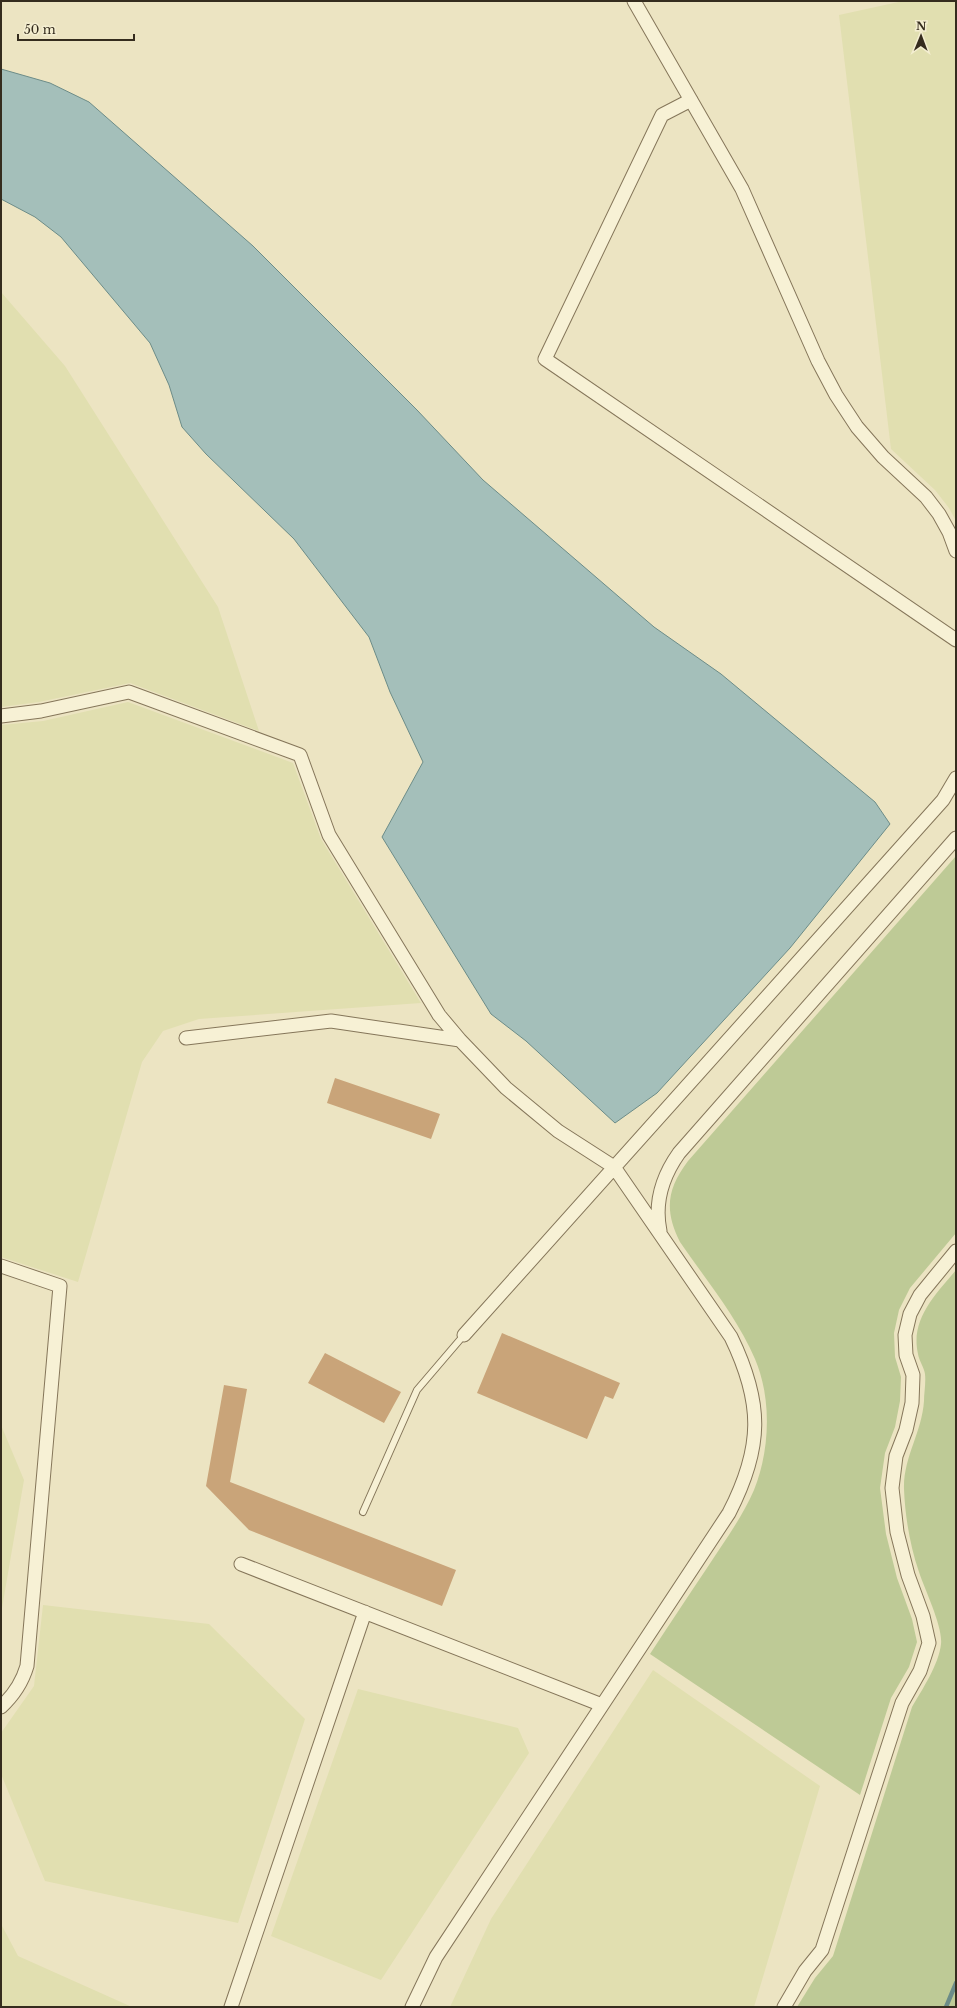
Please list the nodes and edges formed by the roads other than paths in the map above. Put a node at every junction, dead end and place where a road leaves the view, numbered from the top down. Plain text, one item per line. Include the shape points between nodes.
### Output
1 (634, 1) edge
2 (691, 100) junction
3 (956, 552) edge
4 (956, 640) edge
5 (1, 716) edge
6 (956, 778) edge
7 (956, 838) edge
8 (186, 1038) dead end
9 (460, 1040) junction
10 (614, 1166) junction
11 (662, 1236) junction
12 (956, 1251) edge
13 (1, 1266) edge
14 (464, 1335) joint
15 (363, 1512) dead end
16 (241, 1564) dead end
17 (364, 1612) junction
18 (602, 1705) junction
19 (1, 1707) edge
20 (230, 2007) edge
21 (412, 2007) edge
22 (784, 2007) edge

1 - 2 street
2 - 3 street via 742,189 836,396 857,427 883,457 926,497 949,532
2 - 4 street via 662,115 545,359
5 - 9 street via 41,711 129,692 300,755 329,835 439,1015
6 - 10 street via 943,800
7 - 11 street via 678,1153 660,1189 658,1213
8 - 9 street via 331,1021
9 - 10 street via 506,1088 532,1110 558,1131
10 - 11 street
10 - 14 street
11 - 18 street via 731,1337 745,1364 753,1394 755,1417 752,1456 743,1485 729,1513
12 - 22 street via 920,1295 910,1314 905,1335 906,1355 913,1375 912,1403 906,1430 896,1456 892,1488 899,1539 929,1643 920,1672 902,1703 822,1950
13 - 19 street via 60,1286 27,1666 22,1682 13,1696
14 - 15 lane via 417,1390
16 - 17 street
17 - 18 street
17 - 20 street
18 - 21 street via 436,1957

